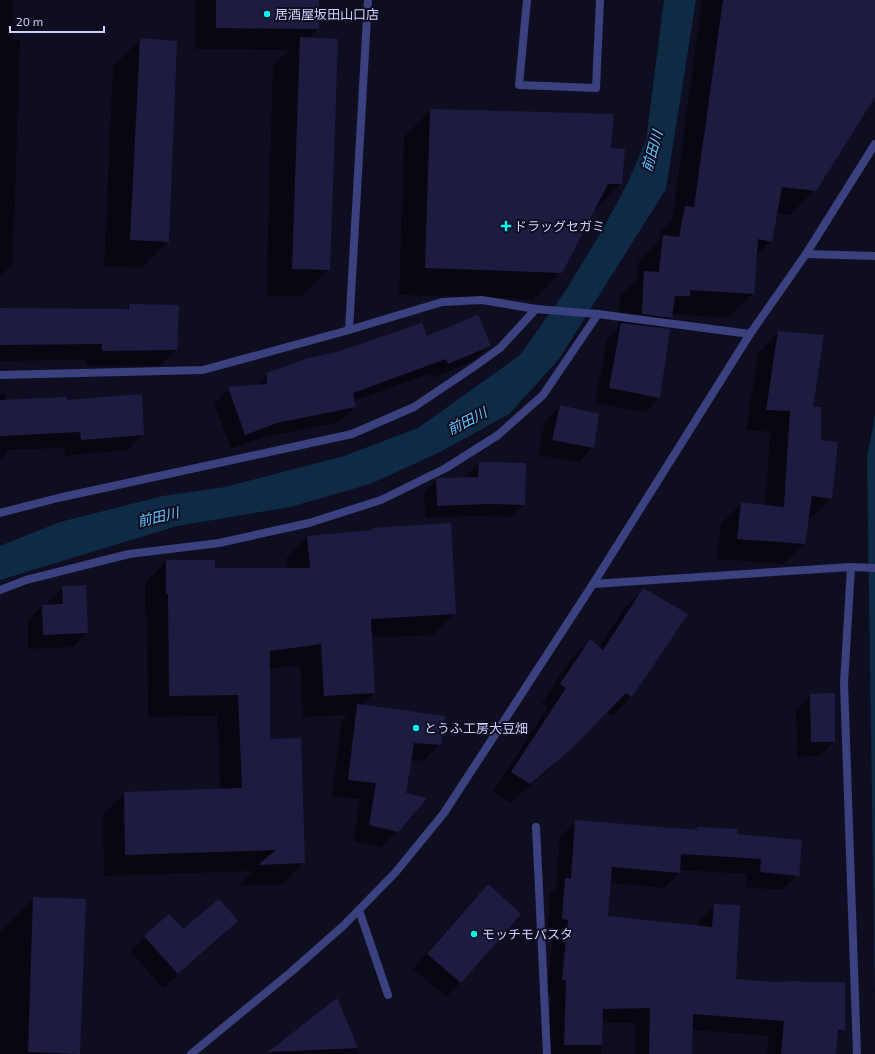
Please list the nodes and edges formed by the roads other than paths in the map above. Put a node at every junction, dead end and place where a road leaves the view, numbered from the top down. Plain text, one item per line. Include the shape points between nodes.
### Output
1 (368, 0) edge
2 (527, 0) edge
3 (600, 0) edge
4 (875, 144) edge
5 (806, 254) junction
6 (875, 256) edge
7 (536, 309) junction
8 (598, 314) junction
9 (349, 330) junction
10 (750, 334) junction
11 (0, 375) edge
12 (0, 513) edge
13 (851, 567) junction
14 (875, 568) edge
15 (593, 584) junction
16 (0, 590) edge
17 (536, 827) dead end
18 (359, 910) junction
19 (388, 996) dead end
20 (191, 1054) edge
21 (547, 1054) edge
22 (857, 1054) edge

1 - 9 street
2 - 3 street via 519,85 596,88
4 - 5 street
5 - 6 street
5 - 10 street
7 - 8 street
7 - 9 street via 482,300 442,302
7 - 12 street via 500,348 475,366 414,407 352,434
8 - 10 street
8 - 16 street via 543,396 498,435 446,468 381,500 309,523 219,543 129,554 26,580
9 - 11 street via 202,370
10 - 15 street
13 - 14 street
13 - 15 street
13 - 22 street via 844,684
15 - 18 street via 444,813 395,873
17 - 21 street
18 - 19 street
18 - 20 street via 291,972

